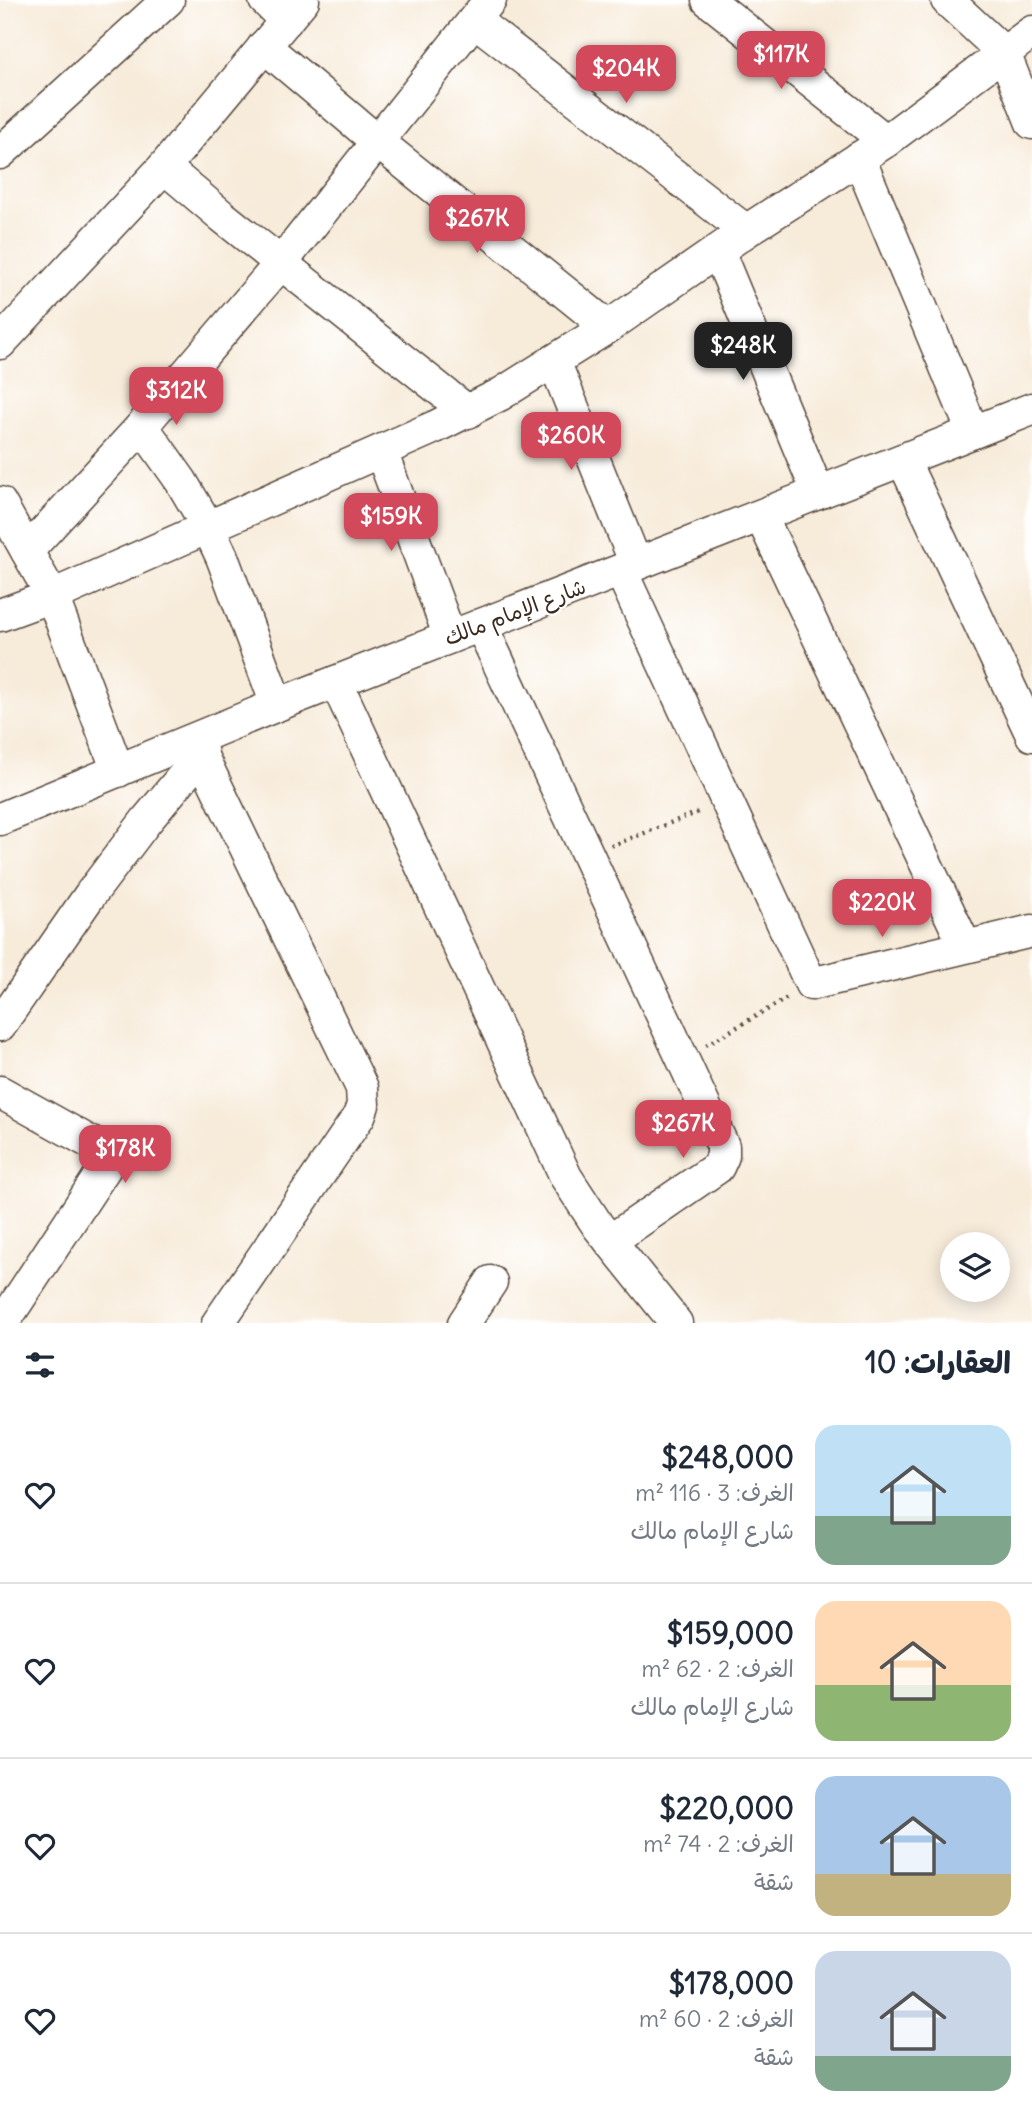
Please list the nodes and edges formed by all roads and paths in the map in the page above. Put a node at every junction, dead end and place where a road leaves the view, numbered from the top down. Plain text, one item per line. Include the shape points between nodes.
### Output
1 (168, 0) edge
2 (708, 0) edge
3 (947, 0) edge
4 (285, 7) edge
5 (482, 10) edge
6 (1032, 32) edge
7 (264, 46) junction
8 (1004, 53) junction
9 (1032, 123) edge
10 (886, 141) junction
11 (378, 142) junction
12 (0, 153) edge
13 (859, 158) junction
14 (164, 167) junction
15 (746, 232) junction
16 (718, 251) junction
17 (281, 263) junction
18 (608, 327) junction
19 (0, 343) edge
20 (554, 361) junction
21 (1032, 409) edge
22 (468, 412) junction
23 (142, 426) junction
24 (973, 432) junction
25 (381, 451) junction
26 (903, 460) junction
27 (818, 493) junction
28 (0, 503) edge
29 (761, 516) junction
30 (208, 527) junction
31 (27, 551) junction
32 (629, 567) junction
33 (52, 596) junction
34 (0, 615) edge
35 (481, 625) junction
36 (450, 637) junction
37 (336, 682) junction
38 (277, 705) junction
39 (1032, 734) edge
40 (198, 747) junction
41 (118, 771) junction
42 (727, 801) junction
43 (0, 819) edge
44 (588, 855) junction
45 (1032, 931) edge
46 (965, 946) junction
47 (811, 984) junction
48 (4, 1014) edge
49 (682, 1059) junction
50 (0, 1092) edge
51 (610, 1241) junction
52 (492, 1282) dead end
53 (3, 1323) edge
54 (218, 1323) edge
55 (464, 1323) edge
56 (676, 1323) edge

1 - 12 street
2 - 10 street
3 - 8 street
4 - 7 street
5 - 11 street
5 - 15 street
6 - 8 street
7 - 11 street
7 - 14 street
8 - 9 street
8 - 10 street
10 - 13 street
11 - 17 street
11 - 18 street
13 - 15 street
13 - 24 street
14 - 17 street
14 - 19 street
15 - 16 street
16 - 18 street
16 - 27 street
17 - 22 street
17 - 23 street
18 - 20 street
20 - 22 street
20 - 32 street
21 - 24 street, شارع الإمام مالك
22 - 25 street
23 - 30 street
23 - 31 street
24 - 26 street, شارع الإمام مالك
25 - 30 street
25 - 36 street
26 - 27 street, شارع الإمام مالك
26 - 39 street
27 - 29 street, شارع الإمام مالك
28 - 31 street
29 - 32 street, شارع الإمام مالك
29 - 46 street
30 - 33 street
30 - 38 street
31 - 33 street
32 - 35 street, شارع الإمام مالك
32 - 42 street
33 - 34 street
33 - 41 street
35 - 36 street, شارع الإمام مالك
35 - 44 street
36 - 37 street, شارع الإمام مالك
37 - 38 street, شارع الإمام مالك
37 - 51 street via 566,1177
38 - 40 street, شارع الإمام مالك
40 - 41 street, شارع الإمام مالك
40 - 48 street
40 - 54 street via 362,1087 363,1105 337,1152
41 - 43 street, شارع الإمام مالك
42 - 44 path
42 - 47 street
44 - 49 street
45 - 46 street
46 - 47 street
47 - 49 path
49 - 51 street via 723,1146 723,1156 708,1175
50 - 53 street via 97,1146 106,1161
51 - 56 street
52 - 55 street

